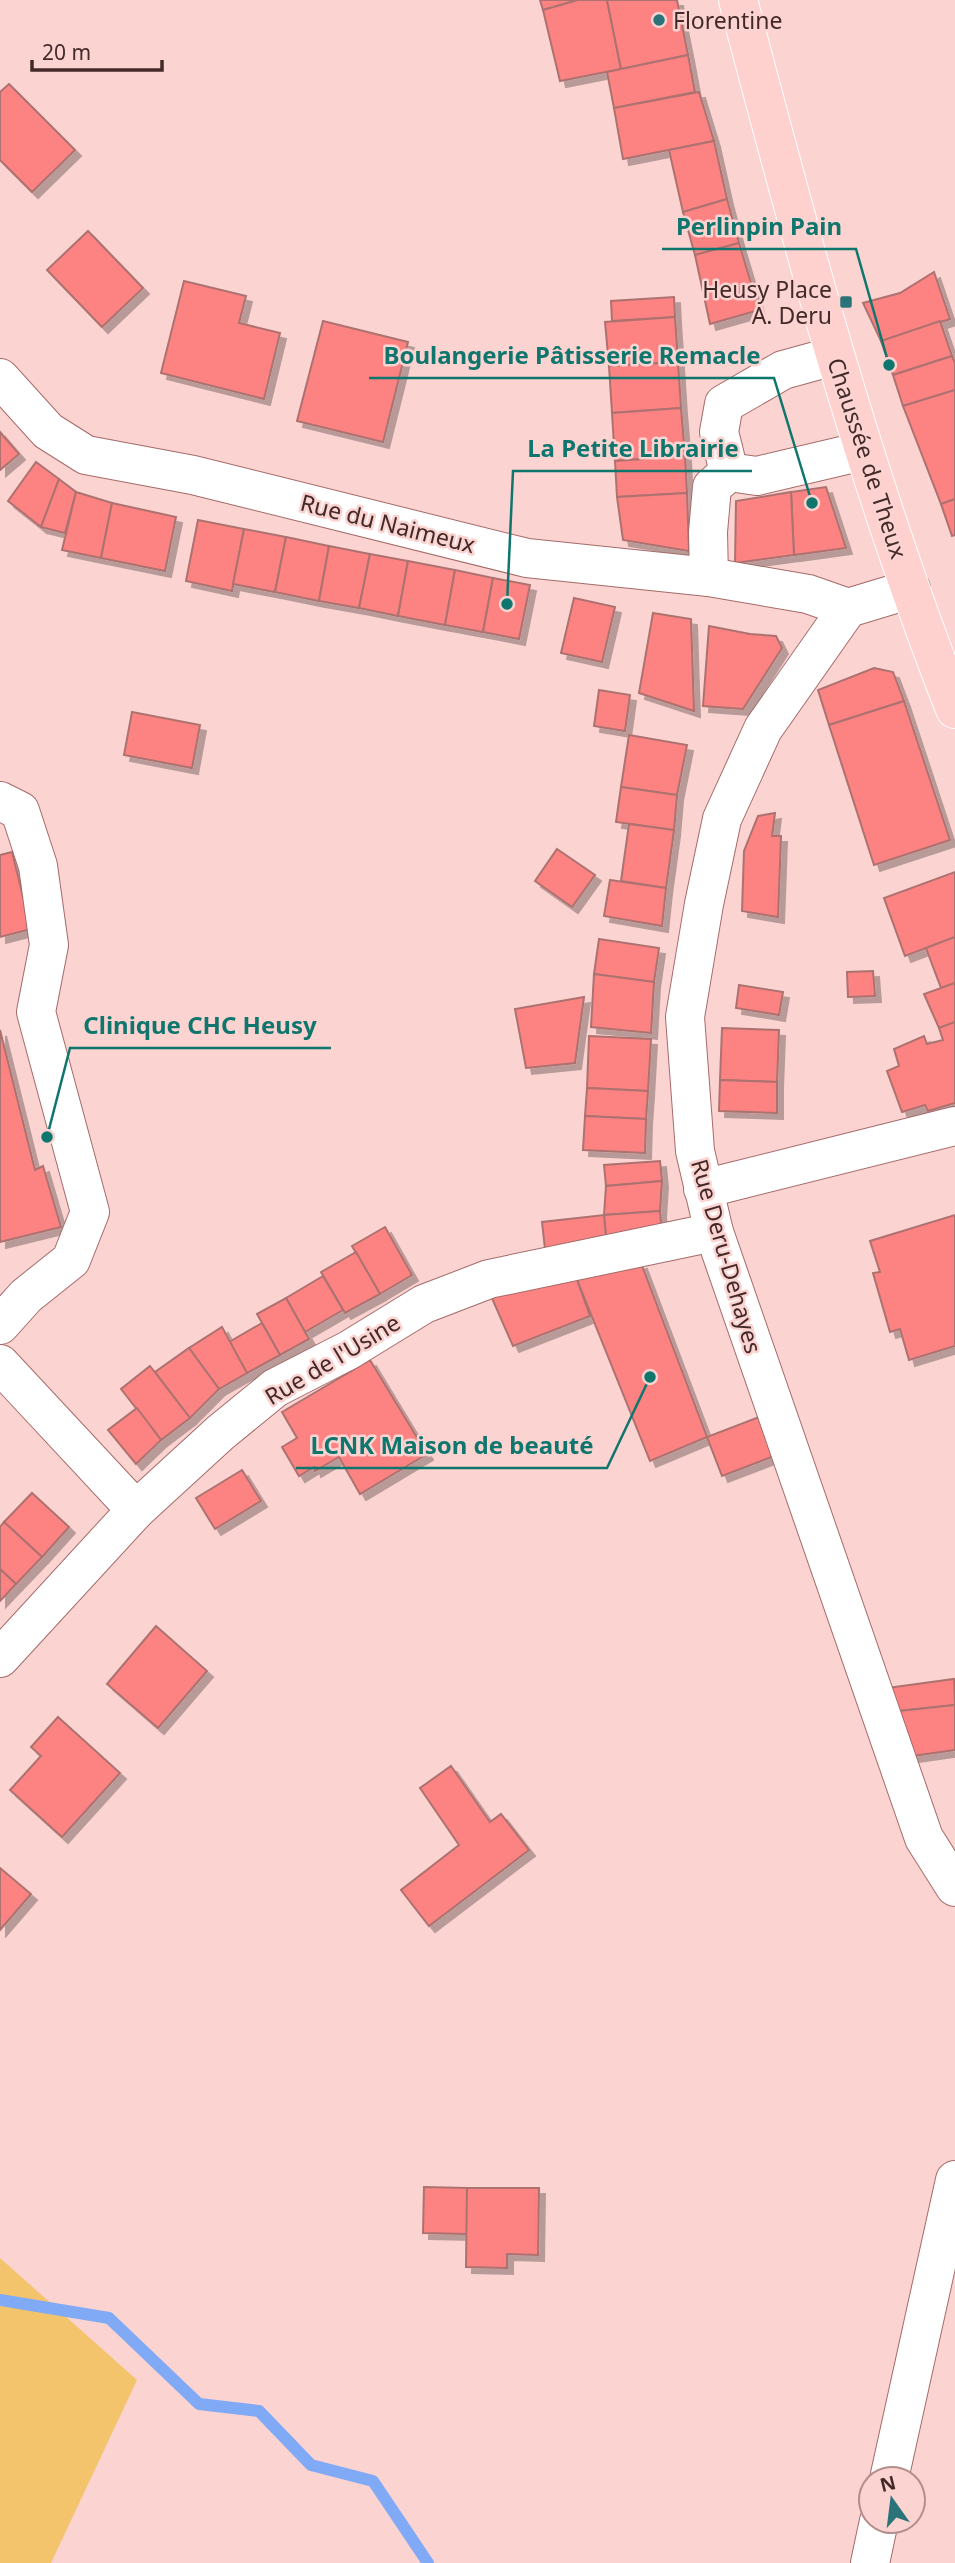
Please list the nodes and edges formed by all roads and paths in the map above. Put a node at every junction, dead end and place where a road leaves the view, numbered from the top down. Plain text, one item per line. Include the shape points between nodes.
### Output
1 (738, 0) edge
2 (834, 356) junction
3 (0, 378) edge
4 (863, 451) junction
5 (729, 472) junction
6 (709, 577) junction
7 (911, 589) junction
8 (848, 608) junction
9 (955, 709) edge
10 (0, 801) edge
11 (955, 1126) edge
12 (703, 1189) junction
13 (714, 1232) junction
14 (0, 1325) edge
15 (0, 1364) edge
16 (136, 1510) junction
17 (0, 1658) edge
18 (955, 1887) edge
19 (955, 2180) edge
20 (892, 2465) edge
21 (876, 2535) edge
22 (870, 2563) edge

1 - 2 main road, Chaussée de Theux
2 - 4 main road, Chaussée de Theux
2 - 5 street via 783,370 724,404 719,432
3 - 6 street, Rue du Naimeux via 48,431 86,455 193,475 527,558
4 - 5 street via 757,476
4 - 7 main road, Chaussée de Theux
5 - 6 street via 712,487
6 - 8 street, Rue du Naimeux via 808,594
7 - 8 street
7 - 9 main road, Chaussée de Theux
8 - 12 street, Rue Deru-Dehayes via 764,729 722,819 685,1017 695,1151
10 - 14 street via 20,811 38,866 49,945 36,1012 90,1212 71,1260 26,1296
11 - 12 street
12 - 13 street, Rue Deru-Dehayes
13 - 16 street, Rue de l'Usine via 489,1279 424,1304 275,1388
13 - 18 street, Rue Deru-Dehayes via 924,1838
15 - 16 street
16 - 17 street, Rue de l'Usine
19 - 20 street
21 - 22 street

